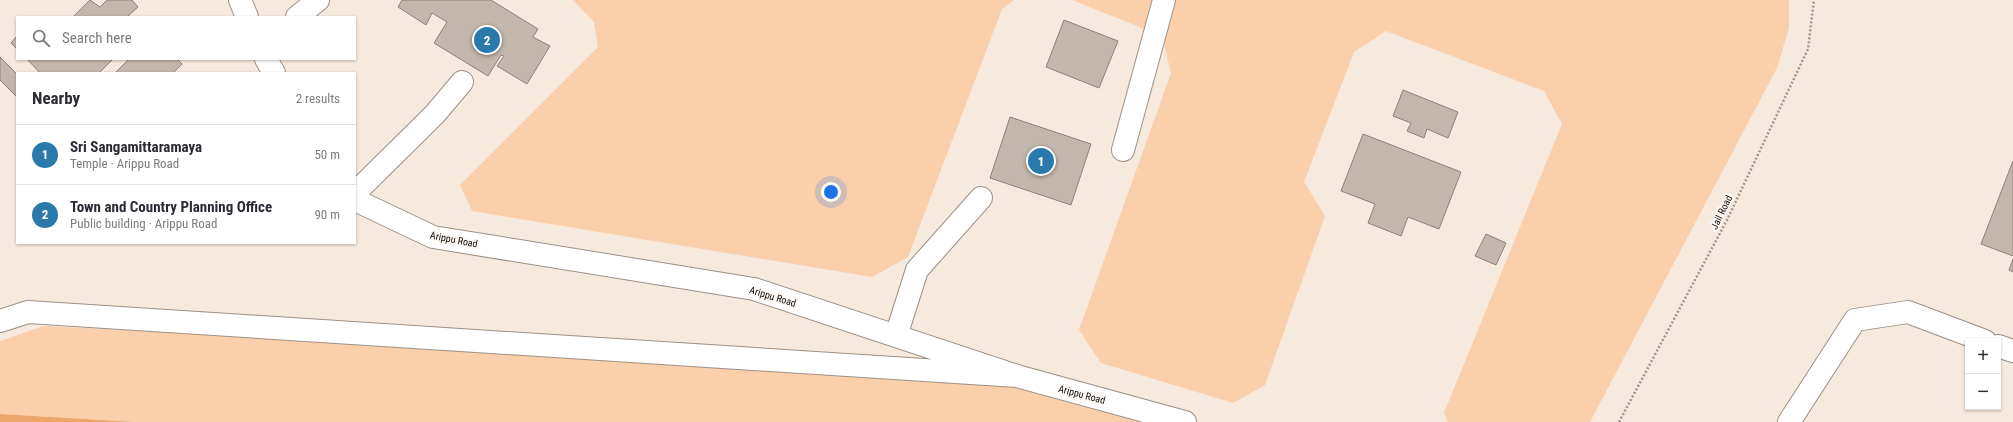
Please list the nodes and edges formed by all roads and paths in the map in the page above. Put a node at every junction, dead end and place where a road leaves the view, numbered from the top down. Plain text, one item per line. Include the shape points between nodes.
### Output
1 (240, 0) edge
2 (318, 0) edge
3 (1164, 0) edge
4 (1814, 0) edge
5 (247, 16) edge
6 (298, 16) edge
7 (267, 60) edge
8 (273, 72) edge
9 (462, 82) dead end
10 (1123, 150) dead end
11 (356, 192) edge
12 (981, 198) dead end
13 (356, 200) edge
14 (0, 321) edge
15 (896, 336) junction
16 (1977, 338) edge
17 (2001, 347) edge
18 (2013, 351) edge
19 (1017, 376) junction
20 (1185, 422) edge
21 (1619, 422) edge
22 (1789, 422) edge

1 - 5 street
2 - 6 street
3 - 10 street
4 - 21 path, Jail Road via 1808,49 1727,220
7 - 8 street
9 - 11 street via 435,114
12 - 15 street via 917,270
13 - 15 street, Arippu Road via 433,237 754,289
14 - 19 street via 28,312
15 - 19 street, Arippu Road
16 - 22 street via 1908,312 1855,320
17 - 18 street
19 - 20 street, Arippu Road

